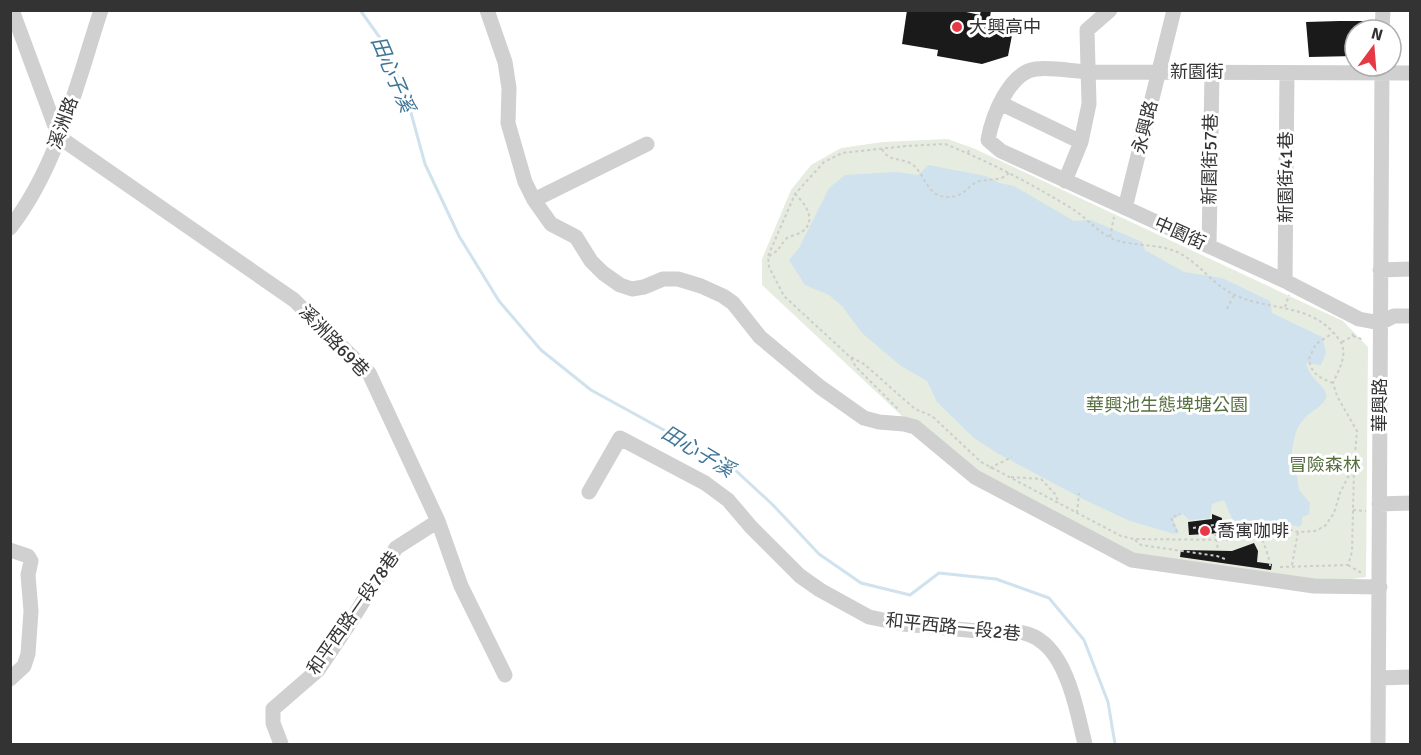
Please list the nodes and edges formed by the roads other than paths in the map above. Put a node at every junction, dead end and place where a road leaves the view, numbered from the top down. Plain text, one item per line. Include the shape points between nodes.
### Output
1 (12, 10) edge
2 (101, 10) edge
3 (487, 10) edge
4 (1110, 10) edge
5 (1174, 10) edge
6 (1343, 71) edge
7 (1088, 72) junction
8 (1158, 72) junction
9 (1212, 72) junction
10 (1287, 73) junction
11 (1382, 78) edge
12 (1000, 103) junction
13 (59, 137) junction
14 (1081, 142) junction
15 (647, 144) dead end
16 (1065, 181) junction
17 (534, 200) junction
18 (1120, 211) junction
19 (10, 228) edge
20 (1209, 246) junction
21 (1410, 269) edge
22 (1380, 270) junction
23 (1287, 288) junction
24 (1410, 316) edge
25 (1380, 323) junction
26 (589, 492) dead end
27 (1410, 503) edge
28 (1373, 508) junction
29 (438, 521) junction
30 (10, 550) edge
31 (1380, 587) junction
32 (505, 675) dead end
33 (1410, 677) edge
34 (1379, 678) junction
35 (10, 679) edge
36 (280, 744) edge
37 (1085, 744) edge
38 (1378, 744) edge

1 - 13 street
2 - 13 street, 溪洲路
3 - 17 street via 505,62 508,123
4 - 7 street via 1087,30
5 - 8 street, 永興路
6 - 10 street, 新園街
7 - 8 street, 新園街
7 - 12 street, 新園街 via 1035,69 1019,75
7 - 14 street via 1089,104
8 - 9 street, 新園街
8 - 18 street, 永興路
9 - 10 street, 新園街
9 - 20 street, 新園街57巷
10 - 23 street, 新園街41巷
11 - 22 street, 華興路
12 - 14 street
12 - 16 street, 中園街 via 988,140 1001,151
13 - 19 street, 溪洲路 via 24,211
13 - 29 street, 溪洲路69巷 via 294,300 357,359 369,373
14 - 16 street
15 - 17 street
16 - 18 street, 中園街
17 - 31 street via 551,224 576,237 591,261 621,285 632,289 663,279 678,279 723,296 760,337 864,418 915,427 975,477 1132,560 1314,586
18 - 20 street, 中園街
20 - 23 street, 中園街
21 - 22 street
22 - 25 street, 華興路
23 - 25 street, 中園街 via 1359,319
24 - 25 street, 中園街 via 1394,316
25 - 28 street, 華興路
26 - 37 street, 和平西路一段2巷 via 620,438 705,483 728,500 800,576 869,617 903,624 1033,636 1050,649 1064,668
27 - 28 street
28 - 31 street, 華興路
29 - 32 street, 溪洲路69巷 via 461,586
29 - 36 street, 和平西路一段78巷 via 396,548 318,670 273,709
30 - 35 street via 28,556 31,561 28,654 24,666
31 - 34 street, 華興路
33 - 34 street
34 - 38 street, 華興路

